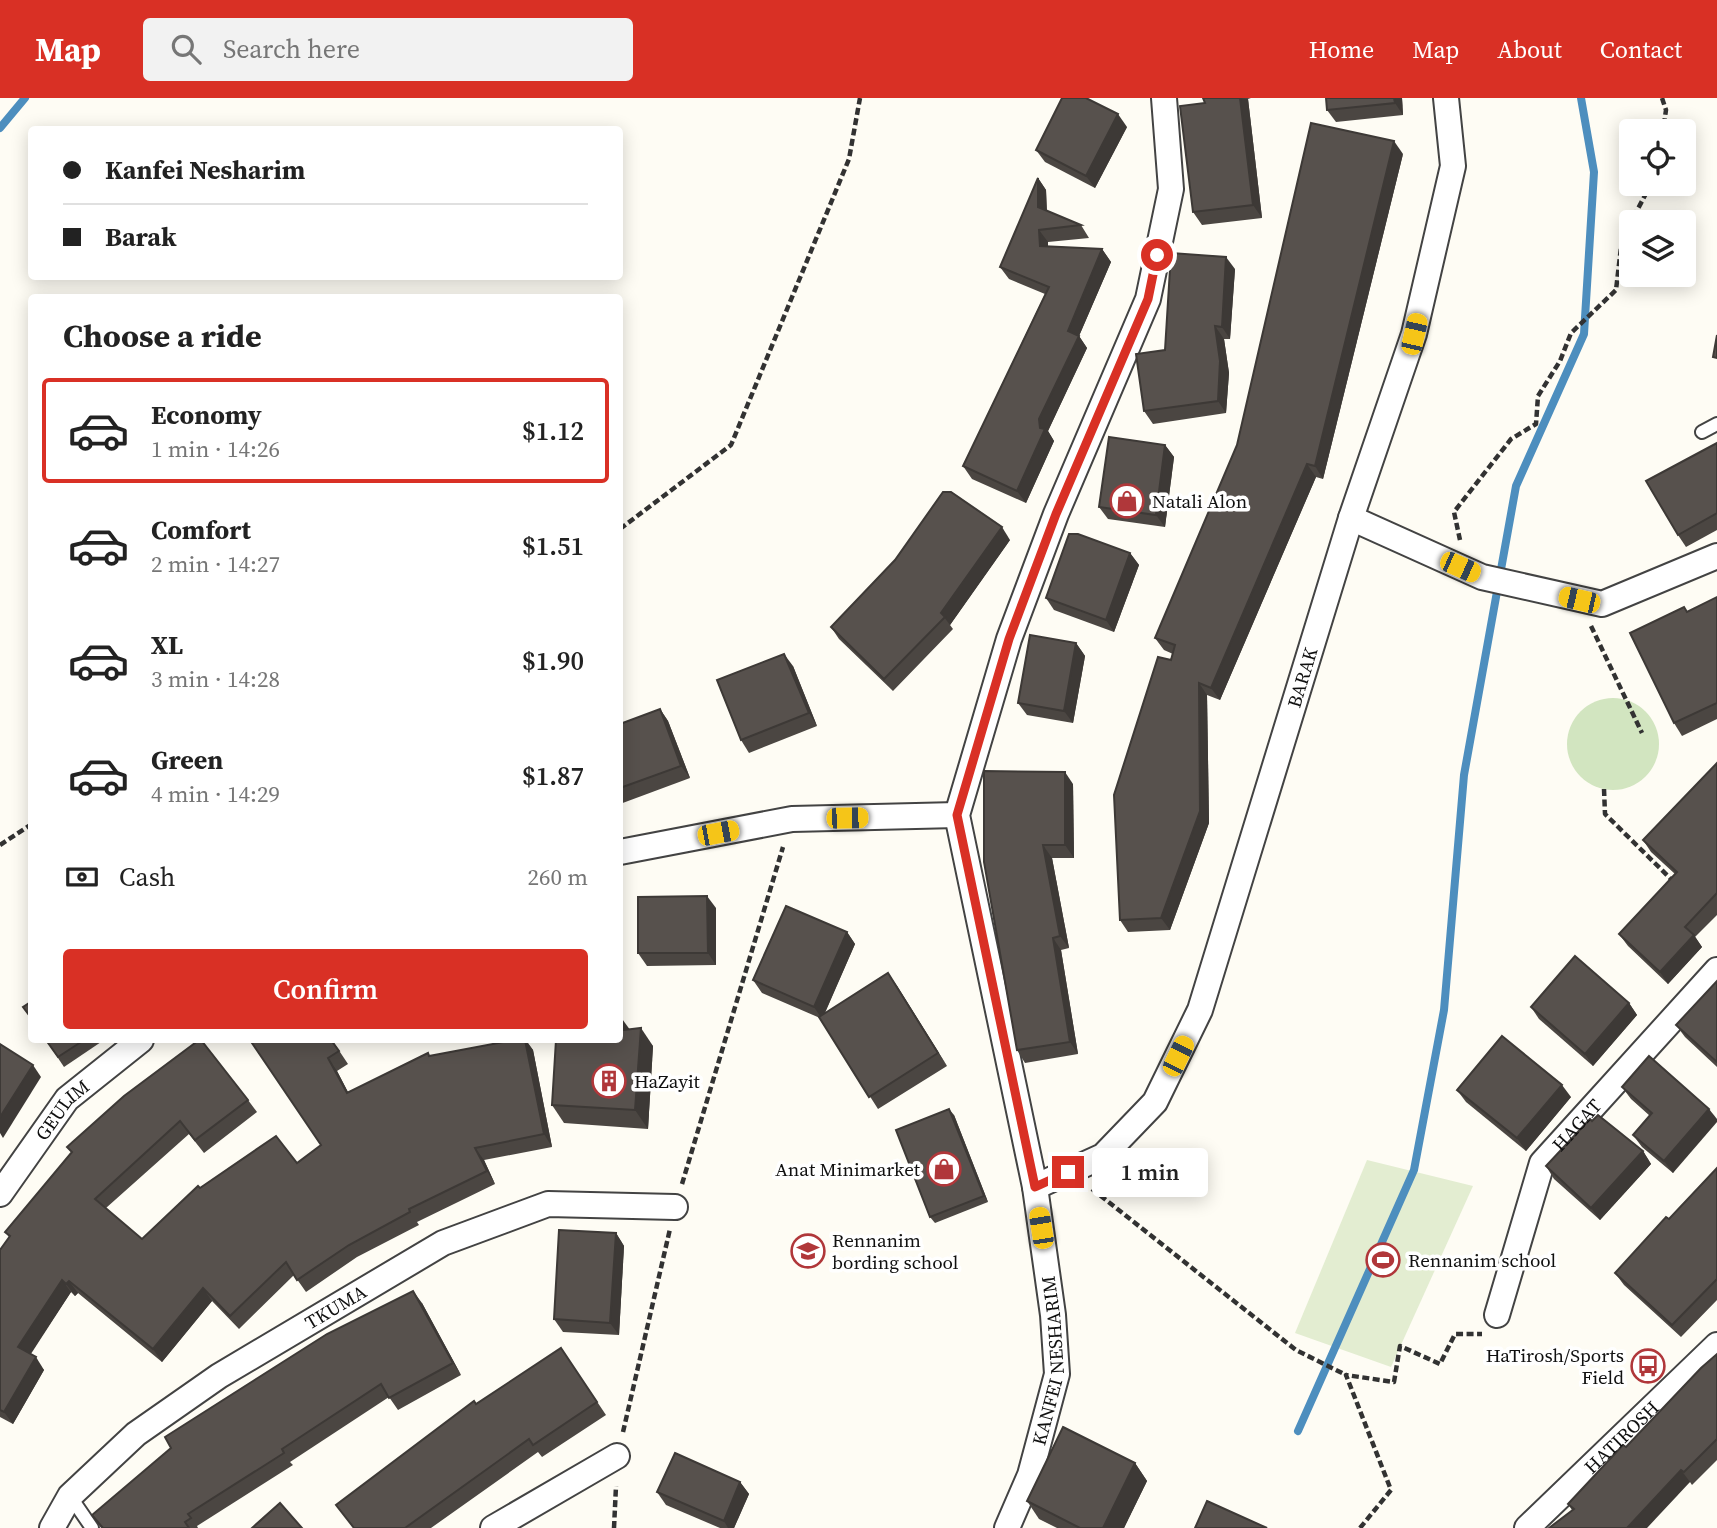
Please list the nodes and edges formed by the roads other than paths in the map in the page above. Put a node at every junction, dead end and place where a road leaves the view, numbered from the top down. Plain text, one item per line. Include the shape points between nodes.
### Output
1 (1164, 98) edge
2 (1446, 98) edge
3 (1717, 424) edge
4 (1702, 432) dead end
5 (1351, 518) junction
6 (1717, 556) edge
7 (957, 815) junction
8 (623, 851) edge
9 (1717, 970) edge
10 (137, 1043) edge
11 (1035, 1187) junction
12 (0, 1194) edge
13 (675, 1207) road end
14 (1497, 1315) road end
15 (1717, 1345) edge
16 (617, 1456) road end
17 (70, 1496) junction
18 (52, 1528) edge
19 (92, 1528) edge
20 (493, 1528) edge
21 (1007, 1528) edge
22 (1527, 1528) edge

1 - 7 street, KANFEI NESHARIM via 1171,189 1148,299 1056,514 1009,639
2 - 5 street, BARAK via 1453,166 1414,334
3 - 4 lane
5 - 6 street via 1482,577 1602,604
5 - 11 street, BARAK via 1200,1010 1155,1102 1102,1156
7 - 8 street via 792,819
7 - 11 street, KANFEI NESHARIM
9 - 14 street, HAGAT via 1542,1163
10 - 12 street, GEULIM via 66,1099
11 - 21 street, KANFEI NESHARIM via 1057,1374 1030,1475
13 - 17 street, TKUMA via 548,1204 443,1243 219,1376 136,1434
15 - 22 street, HATIROSH
16 - 20 street
17 - 18 street, TKUMA
17 - 19 lane

